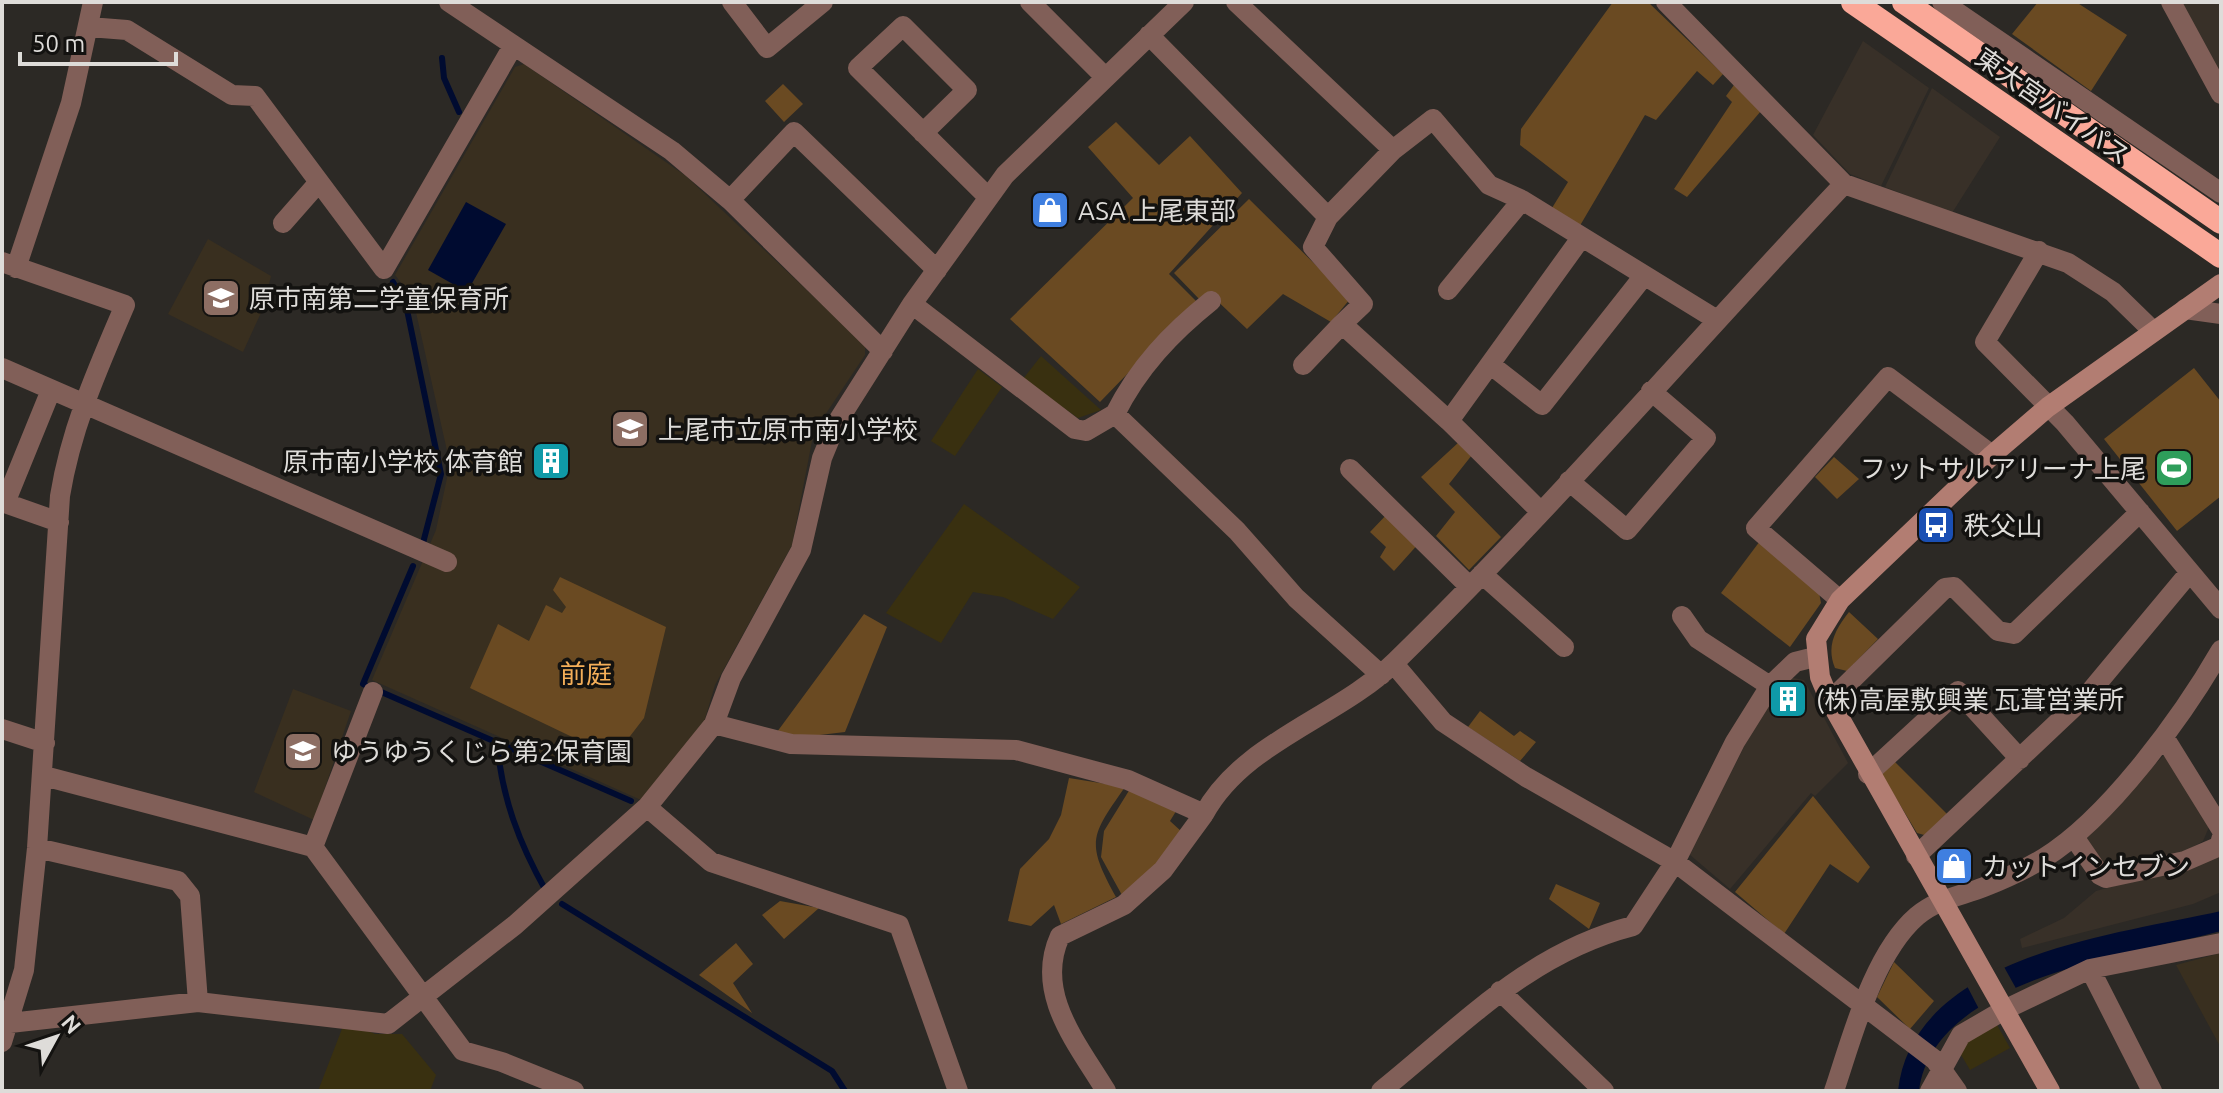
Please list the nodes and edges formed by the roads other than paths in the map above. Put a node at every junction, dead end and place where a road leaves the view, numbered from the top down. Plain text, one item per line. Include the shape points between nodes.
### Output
1 (93, 2) edge
2 (449, 2) edge
3 (732, 2) edge
4 (823, 2) edge
5 (1184, 2) edge
6 (1236, 2) edge
7 (1666, 2) edge
8 (1853, 2) edge
9 (1904, 2) edge
10 (1942, 2) edge
11 (2171, 2) edge
12 (1042, 6) edge
13 (473, 9) edge
14 (89, 27) junction
15 (1149, 35) junction
16 (513, 46) junction
17 (1104, 76) junction
18 (2221, 94) edge
19 (923, 133) junction
20 (1393, 150) junction
21 (319, 182) junction
22 (1844, 184) junction
23 (2221, 193) edge
24 (987, 196) junction
25 (730, 200) junction
26 (1522, 200) junction
27 (1328, 217) junction
28 (2221, 222) edge
29 (283, 223) dead end
30 (1581, 238) junction
31 (2039, 251) junction
32 (2221, 256) edge
33 (9, 265) edge
34 (937, 270) junction
35 (1643, 277) junction
36 (2221, 284) edge
37 (1448, 290) dead end
38 (1211, 301) dead end
39 (912, 304) junction
40 (2185, 309) junction
41 (2221, 314) edge
42 (1717, 320) junction
43 (1342, 324) junction
44 (2153, 331) junction
45 (883, 351) junction
46 (1303, 365) dead end
47 (1491, 365) junction
48 (2, 368) edge
49 (51, 390) junction
50 (1651, 391) junction
51 (82, 404) junction
52 (2048, 407) junction
53 (1115, 414) junction
54 (1449, 421) junction
55 (1992, 455) junction
56 (1350, 469) dead end
57 (1569, 481) junction
58 (1540, 511) junction
59 (2140, 512) junction
60 (59, 522) junction
61 (447, 562) dead end
62 (2190, 572) junction
63 (1476, 580) junction
64 (1840, 600) junction
65 (2221, 609) edge
66 (1682, 616) dead end
67 (1564, 647) dead end
68 (2221, 650) edge
69 (1815, 657) junction
70 (1387, 669) junction
71 (1770, 686) junction
72 (373, 692) dead end
73 (1830, 701) junction
74 (714, 724) junction
75 (2, 729) edge
76 (2164, 737) junction
77 (45, 743) junction
78 (2020, 759) junction
79 (1868, 774) junction
80 (44, 776) junction
81 (647, 807) junction
82 (1204, 814) junction
83 (2221, 829) edge
84 (2074, 837) junction
85 (2221, 840) edge
86 (313, 847) junction
87 (37, 848) junction
88 (1916, 856) junction
89 (1675, 862) junction
90 (1941, 900) junction
91 (2221, 943) edge
92 (2090, 969) junction
93 (1500, 991) junction
94 (423, 998) junction
95 (198, 1002) junction
96 (1864, 1003) junction
97 (2002, 1006) junction
98 (6, 1033) edge
99 (1938, 1063) junction
100 (574, 1091) edge
101 (958, 1091) edge
102 (1106, 1091) edge
103 (1381, 1091) edge
104 (1604, 1091) edge
105 (1834, 1091) edge
106 (1930, 1091) edge
107 (1957, 1091) edge
108 (2050, 1091) edge
109 (2152, 1091) edge

1 - 14 street
2 - 13 street
3 - 4 street via 767,48
5 - 15 street
6 - 20 street
7 - 22 street
8 - 32 highway, 東大宮バイパス
9 - 28 highway, 東大宮バイパス
10 - 23 street
11 - 18 street
12 - 17 street
13 - 16 street
14 - 21 street via 127,30 232,95 255,96
14 - 33 street via 71,103
15 - 17 street
15 - 27 street
16 - 21 street via 384,269
16 - 25 street via 672,151
17 - 24 street
19 - 19 street via 967,90 903,26 858,68
19 - 24 street
20 - 26 street via 1433,119 1489,185
20 - 27 street
21 - 29 street
22 - 31 street
22 - 42 street
24 - 34 street
25 - 34 street via 794,132
25 - 45 street
26 - 30 street
26 - 37 street
27 - 43 street via 1313,247 1363,304
30 - 35 street
30 - 47 street
31 - 44 street via 2094,278
31 - 52 street via 1985,342
33 - 51 street via 125,305
34 - 39 street
35 - 42 street
35 - 47 street via 1542,405
36 - 40 street
38 - 53 street via 1131,381
39 - 45 street
39 - 53 street via 1075,429 1086,431
40 - 41 street
40 - 44 street
42 - 50 street
43 - 46 street
43 - 54 street
44 - 52 street
45 - 74 street via 836,424 823,455 801,550 731,678
47 - 54 street
48 - 49 street
49 - 51 street
49 - 60 street via 5,503
50 - 57 street
50 - 57 street via 1706,438 1627,530
51 - 60 street via 67,456
51 - 61 street
52 - 55 street
52 - 59 street
53 - 70 street via 1237,531 1296,598
54 - 58 street
55 - 64 street
55 - 64 street via 1888,377 1756,528
56 - 63 street
57 - 58 street
58 - 63 street
59 - 62 street
59 - 73 street via 2014,634 1998,631 1954,587 1945,588
60 - 77 street
62 - 65 street
62 - 78 street via 2090,692
63 - 67 street
63 - 70 street
64 - 69 street via 1816,639
66 - 71 street via 1698,639
68 - 76 street
69 - 71 street via 1795,662
69 - 73 street
70 - 82 street via 1232,775
70 - 89 street via 1443,722 1526,777
71 - 89 street via 1735,742
72 - 86 street
73 - 79 street
74 - 81 street
74 - 82 street via 791,744 1016,750 1128,780
75 - 77 street
76 - 83 street
76 - 84 street
77 - 80 street
78 - 79 street via 1958,691
78 - 88 street
79 - 88 street
80 - 86 street
80 - 87 street
81 - 94 street via 515,925
81 - 101 street via 711,862 899,925
82 - 102 street via 1163,870 1124,905 1060,936 1051,955 1049,976 1065,1022
84 - 85 street via 2106,878 2185,861 2220,846
84 - 90 street via 2043,859 1984,887
86 - 94 street
87 - 95 street via 178,881 190,896
87 - 98 street via 24,970
88 - 90 street
89 - 93 street via 1633,926 1555,954
89 - 96 street
90 - 96 street via 1916,916 1895,942
90 - 97 street
91 - 92 street
92 - 97 street
92 - 109 street
93 - 103 street
93 - 104 street
94 - 95 street via 388,1024
94 - 100 street via 463,1051
95 - 98 street
96 - 99 street
96 - 105 street
97 - 99 street via 1961,1035
97 - 108 street
99 - 106 street
99 - 107 street

